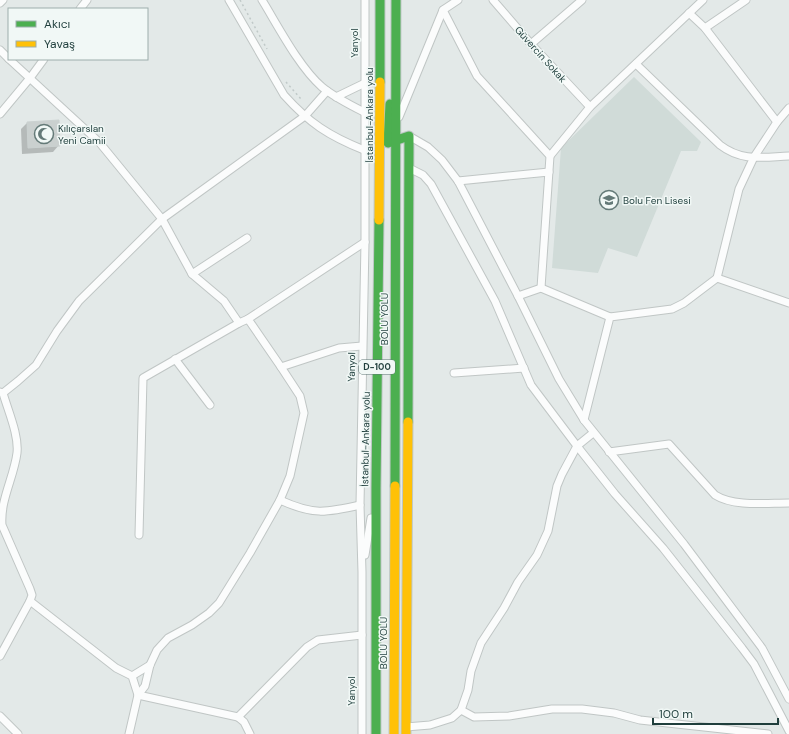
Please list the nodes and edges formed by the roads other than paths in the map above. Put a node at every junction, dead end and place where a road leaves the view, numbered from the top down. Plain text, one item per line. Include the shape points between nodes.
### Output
1 (3, 0) edge
2 (87, 0) edge
3 (229, 0) edge
4 (262, 0) edge
5 (365, 0) edge
6 (380, 0) edge
7 (396, 0) edge
8 (458, 0) edge
9 (492, 0) edge
10 (582, 0) edge
11 (702, 0) edge
12 (746, 0) edge
13 (0, 3) edge
14 (81, 8) edge
15 (443, 10) junction
16 (689, 13) junction
17 (705, 28) junction
18 (531, 44) junction
19 (0, 50) edge
20 (8, 58) edge
21 (10, 60) edge
22 (43, 60) edge
23 (636, 64) junction
24 (30, 78) junction
25 (365, 83) junction
26 (327, 91) junction
27 (336, 97) junction
28 (590, 107) junction
29 (789, 108) edge
30 (364, 112) junction
31 (0, 114) edge
32 (305, 116) junction
33 (777, 122) junction
34 (409, 136) junction
35 (388, 143) junction
36 (364, 150) junction
37 (550, 156) junction
38 (789, 156) edge
39 (754, 158) junction
40 (409, 168) junction
41 (549, 172) junction
42 (458, 181) junction
43 (162, 218) junction
44 (247, 238) dead end
45 (365, 242) junction
46 (192, 274) junction
47 (717, 278) junction
48 (541, 288) junction
49 (518, 296) junction
50 (789, 303) edge
51 (610, 316) junction
52 (248, 318) junction
53 (238, 323) junction
54 (362, 346) junction
55 (175, 359) junction
56 (281, 367) junction
57 (524, 368) junction
58 (454, 373) dead end
59 (1, 392) edge
60 (210, 405) dead end
61 (584, 420) junction
62 (593, 433) junction
63 (577, 446) junction
64 (609, 452) junction
65 (376, 488) junction
66 (280, 500) junction
67 (789, 503) edge
68 (360, 506) junction
69 (139, 535) dead end
70 (362, 572) junction
71 (30, 601) junction
72 (362, 635) junction
73 (0, 656) edge
74 (150, 665) junction
75 (393, 674) junction
76 (405, 674) junction
77 (132, 676) junction
78 (138, 695) junction
79 (789, 699) edge
80 (461, 710) junction
81 (0, 716) edge
82 (238, 717) junction
83 (406, 731) edge
84 (789, 731) edge
85 (18, 734) edge
86 (129, 734) edge
87 (250, 734) edge
88 (362, 734) edge
89 (376, 734) edge
90 (394, 734) edge
91 (768, 734) edge

1 - 13 street
2 - 14 street
3 - 32 street via 284,95
4 - 26 street via 303,66
5 - 25 street, Yanyol
6 - 65 main road, İstanbul-Ankara yolu / D-100
7 - 35 main road
7 - 75 main road, BOLU YOLU / D-100
8 - 15 street
9 - 18 street, Güvercin Sokak
10 - 18 street
11 - 16 street
12 - 17 street
15 - 35 street
15 - 37 street via 477,76
16 - 17 street
16 - 23 street
17 - 33 street
18 - 28 street, Güvercin Sokak
19 - 20 street
21 - 24 street
22 - 24 street
23 - 28 street
23 - 39 street via 720,146 740,156
24 - 31 street
24 - 43 street via 99,142
25 - 27 street
25 - 30 street, Yanyol
26 - 27 street
26 - 32 street
27 - 30 street
28 - 37 street
29 - 33 street
30 - 36 street, Yanyol
32 - 36 street via 330,135
32 - 43 street
33 - 39 street
34 - 35 main road
34 - 40 main road
34 - 42 street via 428,146
36 - 45 street, Yanyol
37 - 41 street
38 - 39 street
39 - 47 street via 739,189
40 - 57 street via 423,175 431,184 495,301
40 - 76 main road
41 - 42 street
41 - 48 street
42 - 49 street
43 - 46 street
43 - 59 street via 79,300 36,365
44 - 46 street
45 - 52 street
45 - 54 street, Yanyol
46 - 53 street via 224,301
47 - 50 street
47 - 51 street via 672,309
48 - 49 street
48 - 51 street
49 - 61 street via 558,379
51 - 61 street
52 - 53 street
52 - 56 street
53 - 55 street
54 - 56 street via 339,348
54 - 68 street, Yanyol
55 - 60 street
55 - 69 street via 143,378
56 - 66 street via 300,396 304,413 292,471
57 - 58 street
57 - 63 street via 531,385
59 - 71 street via 17,441 17,453 0,517 30,589
61 - 62 street
62 - 63 street
62 - 64 street
63 - 80 street via 557,486 543,543 481,643
63 - 84 street via 663,548 754,664
64 - 67 street via 669,444 714,495 722,499 734,502
64 - 79 street via 684,544 762,648
65 - 70 street
65 - 89 main road, İstanbul-Ankara yolu / D-100
66 - 68 street via 304,510 324,512
66 - 74 street via 219,603 192,625 168,638 157,650
68 - 70 street, Yanyol
70 - 72 street, Yanyol
71 - 73 street
71 - 77 street via 116,668
72 - 82 street via 318,640 313,643
72 - 88 street, Yanyol
74 - 77 street
74 - 78 street via 145,686
75 - 76 street
75 - 90 main road, BOLU YOLU / D-100
76 - 83 main road
77 - 78 street
78 - 82 street
78 - 86 street
80 - 83 street via 452,718
80 - 91 street via 474,717 582,708 640,720
81 - 85 street
82 - 87 street via 244,722

